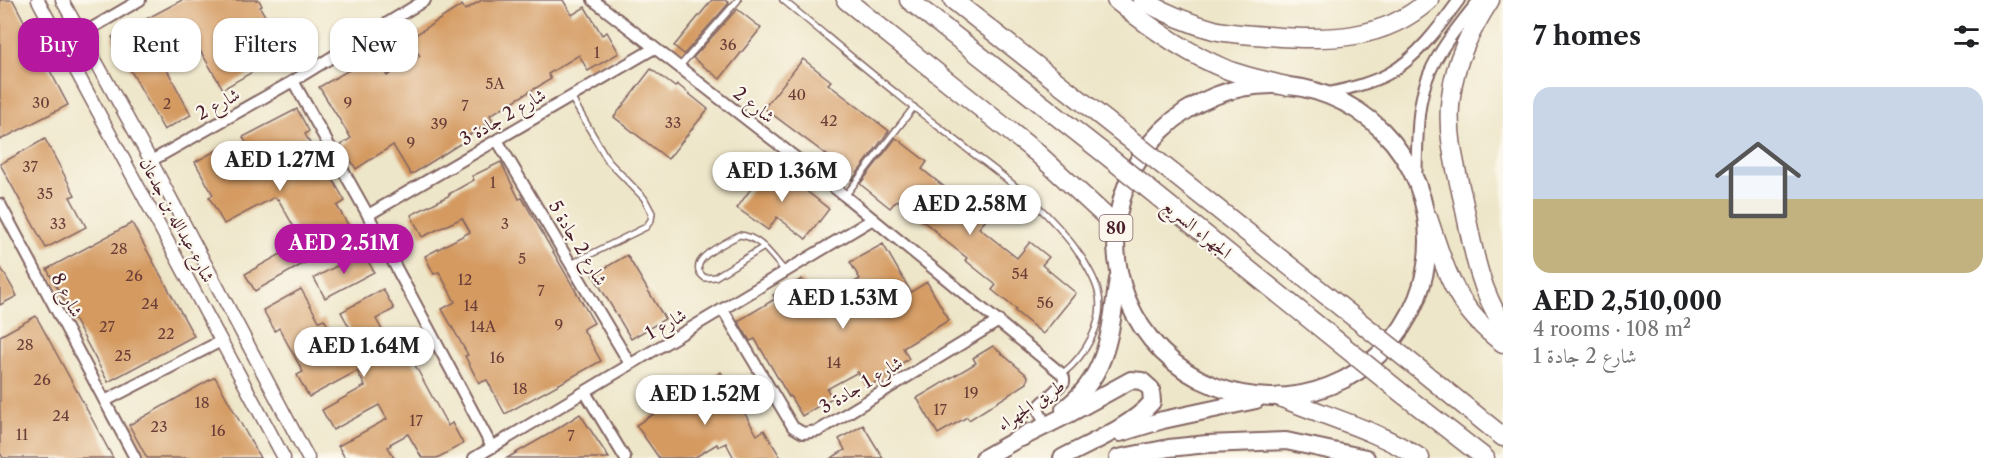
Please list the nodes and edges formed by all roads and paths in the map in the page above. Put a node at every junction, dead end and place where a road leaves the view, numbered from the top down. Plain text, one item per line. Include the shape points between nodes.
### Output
1 (38, 0) edge
2 (62, 0) edge
3 (140, 0) edge
4 (425, 0) edge
5 (593, 0) edge
6 (738, 0) edge
7 (783, 0) edge
8 (846, 0) edge
9 (909, 0) edge
10 (953, 0) edge
11 (1116, 0) edge
12 (1142, 0) edge
13 (1429, 0) edge
14 (1459, 0) edge
15 (1479, 0) edge
16 (1490, 0) edge
17 (71, 18) edge
18 (99, 24) edge
19 (653, 48) junction
20 (679, 68) junction
21 (99, 69) edge
22 (293, 81) junction
23 (1286, 86) junction
24 (1325, 94) junction
25 (570, 97) junction
26 (914, 107) junction
27 (497, 140) junction
28 (151, 161) junction
29 (1416, 181) junction
30 (845, 196) junction
31 (0, 204) edge
32 (369, 215) junction
33 (1428, 218) junction
34 (873, 219) junction
35 (1116, 226) junction
36 (764, 247) junction
37 (571, 264) junction
38 (785, 271) junction
39 (1119, 273) junction
40 (723, 310) junction
41 (999, 321) junction
42 (1503, 325) edge
43 (221, 341) junction
44 (1503, 343) edge
45 (630, 364) junction
46 (1062, 374) junction
47 (585, 392) junction
48 (1276, 397) junction
49 (105, 401) junction
50 (284, 411) junction
51 (263, 418) junction
52 (1044, 422) junction
53 (295, 432) junction
54 (1503, 437) edge
55 (1021, 438) junction
56 (275, 441) junction
57 (492, 447) junction
58 (135, 458) edge
59 (284, 458) edge
60 (308, 458) edge
61 (474, 458) edge
62 (625, 458) edge
63 (984, 458) edge
64 (1064, 458) edge
65 (1118, 458) edge
66 (1366, 458) edge
67 (1420, 458) edge
68 (1485, 458) edge

1 - 43 street, شارع عبدالله بن جدعان
2 - 17 street, شارع عبدالله بن جدعان
3 - 18 street
4 - 22 street, شارع 2
5 - 19 street, شارع 2
6 - 20 lane
7 - 26 lane
8 - 35 highway via 1036,153
9 - 68 highway, الجهراء السريع, bridge
10 - 54 highway, الجهراء السريع, bridge
11 - 23 highway via 1172,39 1227,69
12 - 13 highway via 1168,15 1216,30 1330,39 1375,32 1414,14
14 - 24 street via 1439,27 1390,73
15 - 29 street via 1429,75 1421,110
16 - 42 highway via 1460,58 1449,125 1476,265
19 - 20 street, شارع 2
19 - 25 street, شارع 2 جادة 3
20 - 30 street, شارع 2
21 - 28 street, شارع عبدالله بن جدعان
22 - 28 street, شارع 2
22 - 32 street
23 - 24 highway, 80
23 - 35 highway, 80 via 1236,89 1209,98 1163,129 1131,173
24 - 29 highway, 80 via 1374,122 1393,142
25 - 27 street, شارع 2 جادة 3
25 - 37 lane via 608,161 644,198 652,213 646,227
26 - 30 lane
26 - 46 lane via 1022,190 1054,221 1089,269 1098,291 1099,311 1094,330 1075,363
27 - 32 street, شارع 2 جادة 3
27 - 37 street, شارع 2 جادة 5
28 - 50 street, شارع عبدالله بن جدعان
29 - 33 highway, 80
30 - 34 street, شارع 2
31 - 49 street, شارع 8
32 - 57 street
33 - 44 highway via 1454,289 1472,315
33 - 48 highway, 80 via 1429,246 1422,289 1403,328 1389,346 1364,368 1336,384 1315,392
34 - 38 street, شارع 1
34 - 41 street, شارع 2
35 - 39 highway, 80
36 - 36 lane via 751,237 739,235 704,256 698,266 700,274 715,278
36 - 38 lane
37 - 45 street, شارع 2 جادة 5
38 - 40 street, شارع 1
39 - 48 highway, 80 via 1137,320 1172,361 1218,388
39 - 52 highway, طريق الجهراء / 80 via 1102,362 1079,397
40 - 41 street, شارع 1 جادة 3 via 793,427 803,433 818,431
40 - 45 street, شارع 1
41 - 46 street, شارع 2
43 - 49 street
43 - 51 street, شارع عبدالله بن جدعان
45 - 47 street, شارع 1
46 - 52 street via 1064,382 1038,410
47 - 57 street, شارع 1
47 - 62 street
48 - 64 highway, 80 via 1162,420
48 - 67 highway via 1373,433
49 - 58 street, شارع 8
50 - 51 street via 276,423
50 - 53 street, شارع عبدالله بن جدعان
51 - 56 street, شارع عبدالله بن جدعان
52 - 55 highway, طريق الجهراء / 80
53 - 56 street via 280,430
53 - 60 street, شارع عبدالله بن جدعان
55 - 63 highway, طريق الجهراء / 80
55 - 64 highway via 1131,380 1142,381 1151,389 1152,402 1146,409
56 - 59 street, شارع عبدالله بن جدعان
57 - 61 street, شارع 1
65 - 66 highway via 1168,448 1275,441

